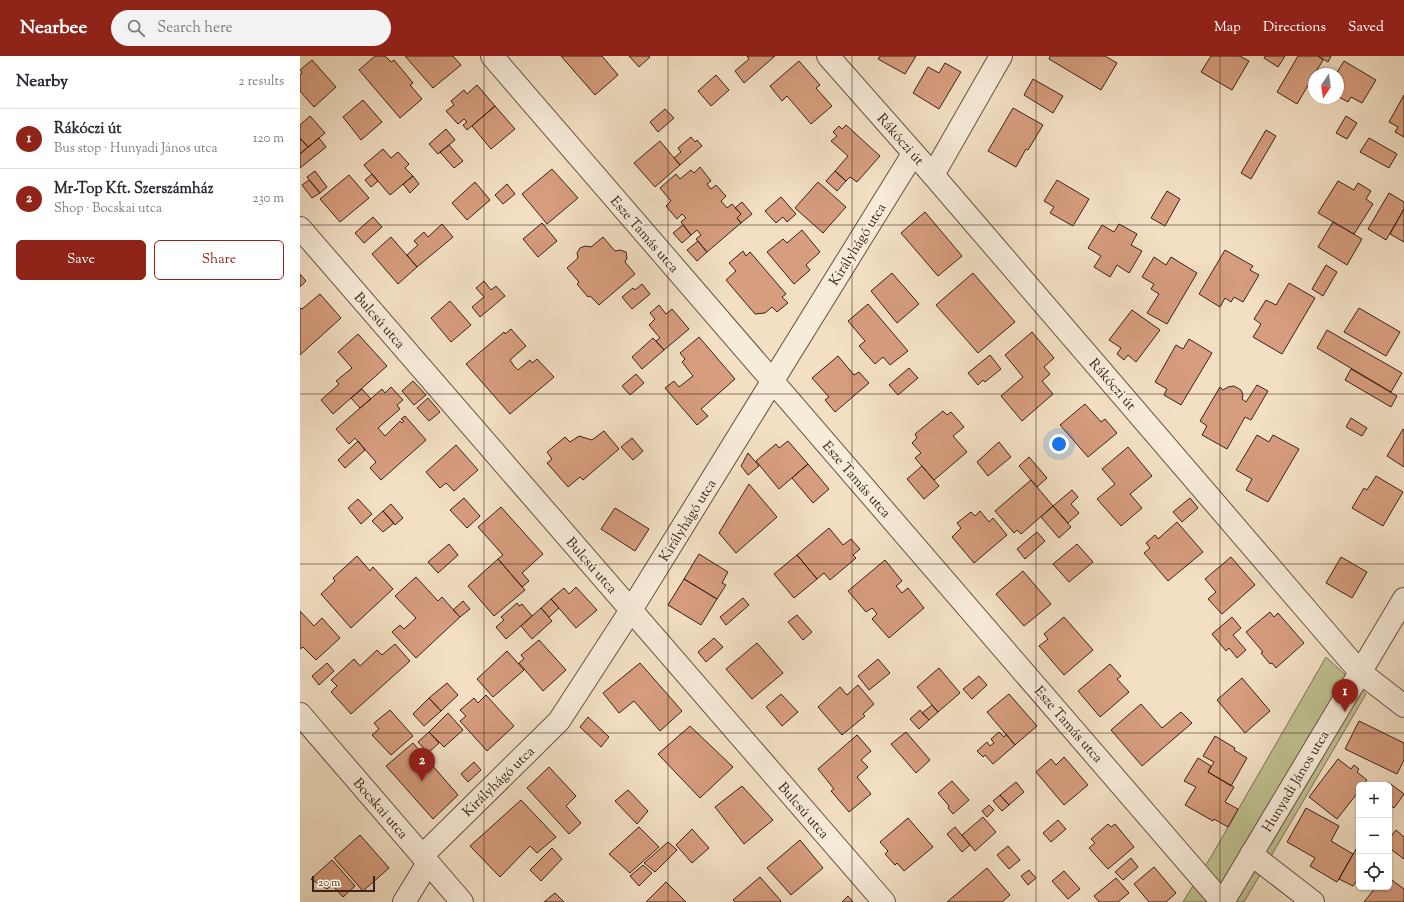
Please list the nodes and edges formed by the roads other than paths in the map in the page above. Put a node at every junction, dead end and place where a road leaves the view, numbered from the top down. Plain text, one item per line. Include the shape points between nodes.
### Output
1 (492, 56) edge
2 (828, 56) edge
3 (1001, 56) edge
4 (913, 154) junction
5 (932, 175) junction
6 (300, 228) edge
7 (772, 381) junction
8 (1404, 599) edge
9 (631, 610) junction
10 (1360, 672) junction
11 (1404, 706) edge
12 (300, 714) edge
13 (1251, 854) junction
14 (425, 859) junction
15 (404, 902) edge
16 (462, 902) edge
17 (884, 902) edge
18 (1222, 902) edge
19 (1313, 902) edge

1 - 7 street, Esze Tamás utca
2 - 4 street, Rákóczi út
3 - 5 street
4 - 5 street, Rákóczi út
4 - 7 street, Királyhágó utca
5 - 10 street, Rákóczi út
6 - 9 street, Bulcsú utca
7 - 9 street, Királyhágó utca
7 - 18 street, Esze Tamás utca
8 - 10 street, Hunyadi János utca
9 - 14 street, Királyhágó utca via 559,721
9 - 17 street, Bulcsú utca
10 - 11 street, Rákóczi út
10 - 13 street, Hunyadi János utca
12 - 14 street, Bocskai utca
13 - 18 street, Hunyadi János utca
13 - 19 street
14 - 15 street, Királyhágó utca
14 - 16 street, Bocskai utca

